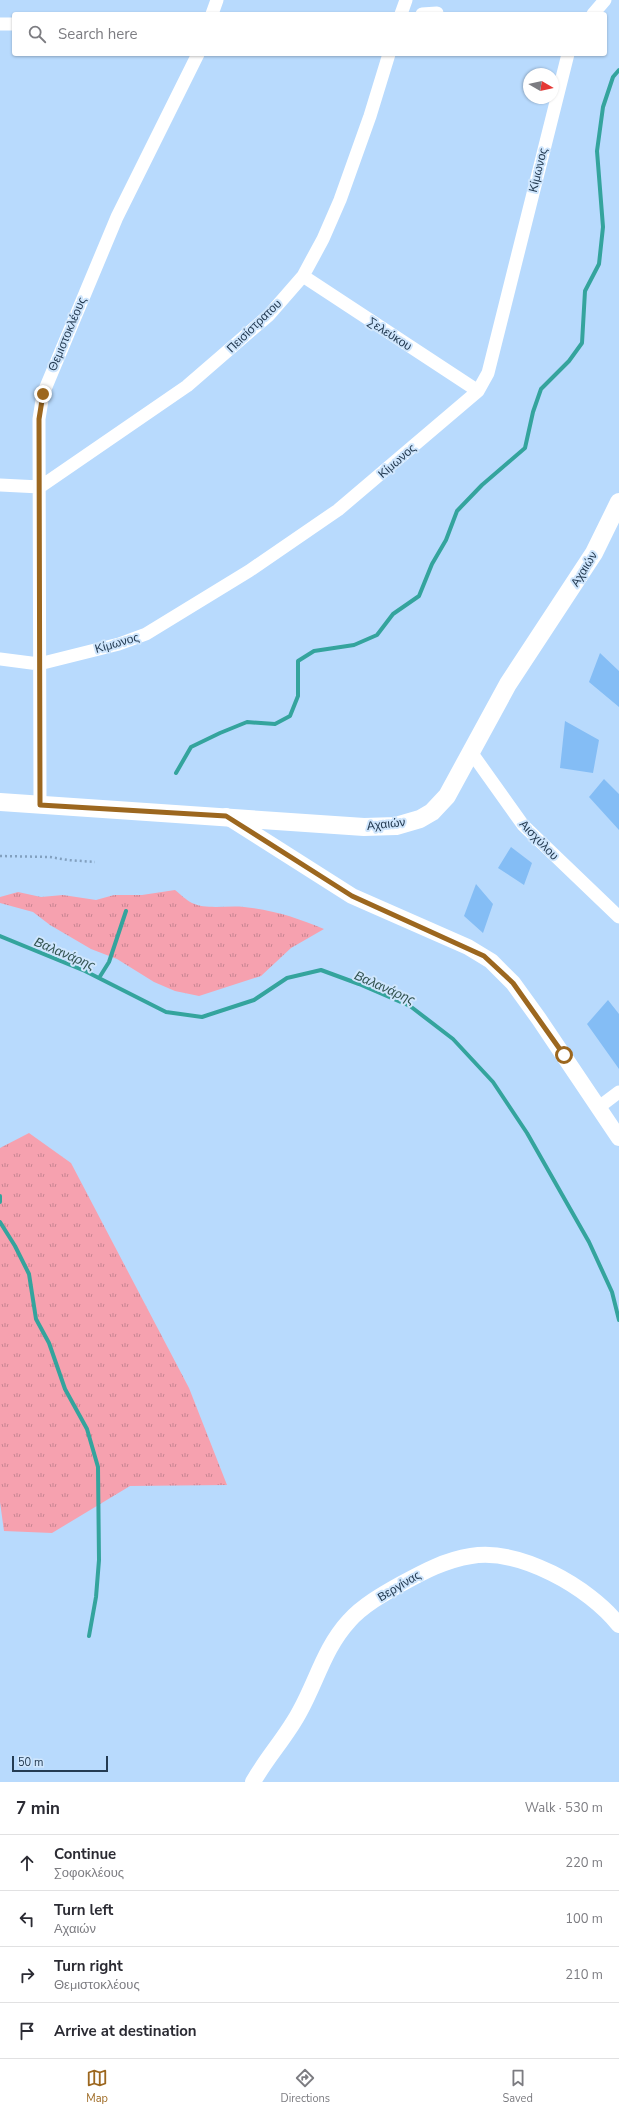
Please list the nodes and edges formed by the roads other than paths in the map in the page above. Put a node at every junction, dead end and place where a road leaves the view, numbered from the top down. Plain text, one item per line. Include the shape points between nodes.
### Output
1 (217, 0) edge
2 (406, 0) edge
3 (605, 0) edge
4 (213, 12) edge
5 (402, 12) edge
6 (595, 12) edge
7 (0, 24) edge
8 (12, 24) edge
9 (197, 56) edge
10 (388, 56) edge
11 (567, 56) edge
12 (303, 276) junction
13 (478, 391) junction
14 (0, 485) edge
15 (40, 488) junction
16 (619, 502) edge
17 (0, 659) edge
18 (39, 664) junction
19 (471, 752) junction
20 (0, 802) edge
21 (40, 805) junction
22 (226, 816) junction
23 (619, 917) edge
24 (619, 1092) edge
25 (599, 1107) junction
26 (619, 1138) edge
27 (619, 1625) edge
28 (253, 1782) edge

1 - 4 street
2 - 5 street
3 - 6 street
7 - 8 street
9 - 15 street, Θεμιστοκλέους via 117,217 43,394 39,419
10 - 12 street, Πεισίστρατου via 340,200
11 - 13 street, Κίμωνος via 488,373
12 - 13 street, Σελεύκου
12 - 15 street, Πεισίστρατου via 269,315 187,386
13 - 18 street, Κίμωνος via 344,506 190,608 134,640
14 - 15 street
15 - 18 street, Θεμιστοκλέους
16 - 19 main road, Αχαιών via 594,553 528,651
17 - 18 street, Κίμωνος
18 - 21 street, Θεμιστοκλέους
19 - 22 main road, Αχαιών via 447,796 438,807 427,815 404,824 364,827
19 - 23 street, Αισχύλου via 523,825
20 - 21 main road, Αχαιών
21 - 22 main road, Αχαιών
22 - 25 street via 352,896 468,947 491,961 513,983
24 - 25 street
25 - 26 street
27 - 28 street, Βεργίνας via 596,1603 571,1585 528,1563 490,1554 467,1556 439,1564 380,1597 360,1610 346,1624 325,1655 296,1719

